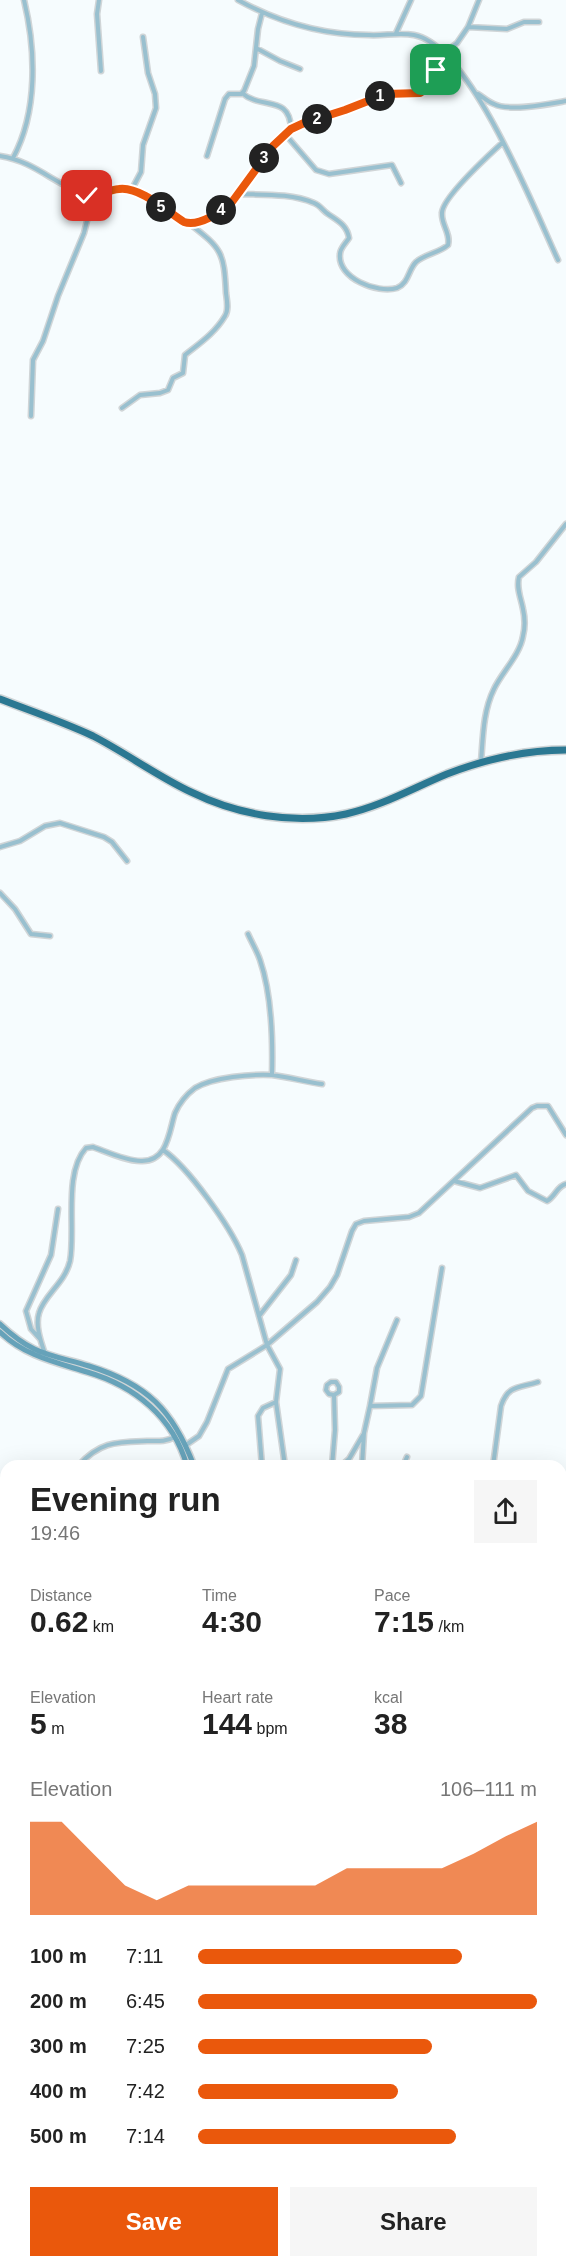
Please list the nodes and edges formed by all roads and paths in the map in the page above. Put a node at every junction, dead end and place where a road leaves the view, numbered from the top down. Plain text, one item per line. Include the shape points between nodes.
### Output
1 (24, 0) edge
2 (99, 0) edge
3 (238, 0) edge
4 (411, 0) edge
5 (479, 0) edge
6 (262, 13) junction
7 (539, 22) dead end
8 (468, 27) junction
9 (396, 33) junction
10 (143, 37) dead end
11 (256, 48) junction
12 (444, 53) junction
13 (300, 69) dead end
14 (101, 71) dead end
15 (243, 93) junction
16 (476, 93) junction
17 (566, 101) edge
18 (291, 129) junction
19 (285, 134) junction
20 (502, 143) junction
21 (0, 156) edge
22 (207, 156) dead end
23 (13, 158) junction
24 (401, 183) dead end
25 (132, 189) junction
26 (238, 194) junction
27 (93, 196) junction
28 (190, 224) junction
29 (558, 260) dead end
30 (122, 408) dead end
31 (31, 417) dead end
32 (566, 524) edge
33 (0, 699) edge
34 (566, 750) edge
35 (481, 762) junction
36 (0, 847) edge
37 (127, 861) dead end
38 (0, 893) edge
39 (248, 934) dead end
40 (50, 936) dead end
41 (272, 1075) junction
42 (322, 1084) dead end
43 (566, 1135) edge
44 (164, 1150) junction
45 (453, 1181) junction
46 (566, 1184) edge
47 (57, 1209) dead end
48 (296, 1260) dead end
49 (442, 1268) dead end
50 (259, 1317) junction
51 (397, 1320) dead end
52 (0, 1324) edge
53 (0, 1332) edge
54 (40, 1339) junction
55 (267, 1345) junction
56 (46, 1358) junction
57 (538, 1382) dead end
58 (334, 1395) dead end
59 (276, 1402) junction
60 (370, 1407) junction
61 (364, 1433) junction
62 (176, 1437) junction
63 (186, 1445) junction
64 (407, 1457) dead end
65 (85, 1460) edge
66 (186, 1460) edge
67 (192, 1460) edge
68 (262, 1460) edge
69 (284, 1460) edge
70 (332, 1460) edge
71 (348, 1460) edge
72 (362, 1460) edge
73 (406, 1460) edge
74 (494, 1460) edge

1 - 23 street via 32,55 31,98
2 - 14 street
3 - 6 street
4 - 9 street
5 - 8 street
6 - 9 street via 343,34
6 - 11 street
7 - 8 street via 524,22 507,30
8 - 12 street
9 - 12 street via 426,39
10 - 25 street via 156,108 143,145 141,172
11 - 13 street
11 - 15 street via 254,66
12 - 16 street
12 - 18 street via 420,93 386,94
15 - 18 street via 285,110
15 - 22 street via 229,94 225,99
16 - 17 street via 501,106
16 - 20 street
18 - 19 street
19 - 24 street via 320,173 387,164 394,167
19 - 26 street
20 - 26 street via 478,164 443,207 448,245 416,262 397,288 372,288 348,273 340,257 349,238 348,231 315,203 299,198
20 - 29 street
21 - 23 street
23 - 27 street
25 - 27 street via 115,189
25 - 28 street
26 - 28 street via 226,208
27 - 31 street via 84,232 33,360
28 - 30 street via 222,255 226,315 211,335 185,355 183,373 173,378 168,390 140,395
32 - 35 street via 519,577 523,636 489,703
33 - 35 highway via 91,735 212,802 256,814 303,818 345,814 376,806
34 - 35 highway via 533,751
36 - 37 street via 60,823 104,837
38 - 40 street via 31,934
39 - 41 street via 266,984 273,1043
41 - 42 street
41 - 44 street via 208,1082 194,1089 176,1111
43 - 45 street via 548,1106 531,1108
44 - 50 street via 176,1158 237,1242
44 - 54 street via 144,1162 93,1147 81,1153 71,1209 70,1260 66,1273 39,1311
45 - 46 street via 480,1188 516,1175 528,1191 547,1201
45 - 55 street via 418,1213 356,1224 330,1287
47 - 54 street via 51,1255 26,1311 31,1329
48 - 50 street via 291,1275
49 - 60 street via 421,1396 412,1405
50 - 55 street
51 - 60 street via 376,1368
52 - 56 street
53 - 56 street via 22,1349
54 - 56 street
55 - 59 street via 280,1369
55 - 63 street via 228,1368 199,1436
56 - 62 street via 125,1387 154,1409
56 - 63 street via 103,1371 138,1388 170,1418
57 - 74 street via 514,1388 504,1397
58 - 70 street
59 - 68 street via 263,1408 258,1416
59 - 69 street
60 - 61 street
61 - 71 street
61 - 72 street
62 - 65 street via 166,1441 110,1443
62 - 66 street
63 - 67 street
64 - 73 street

